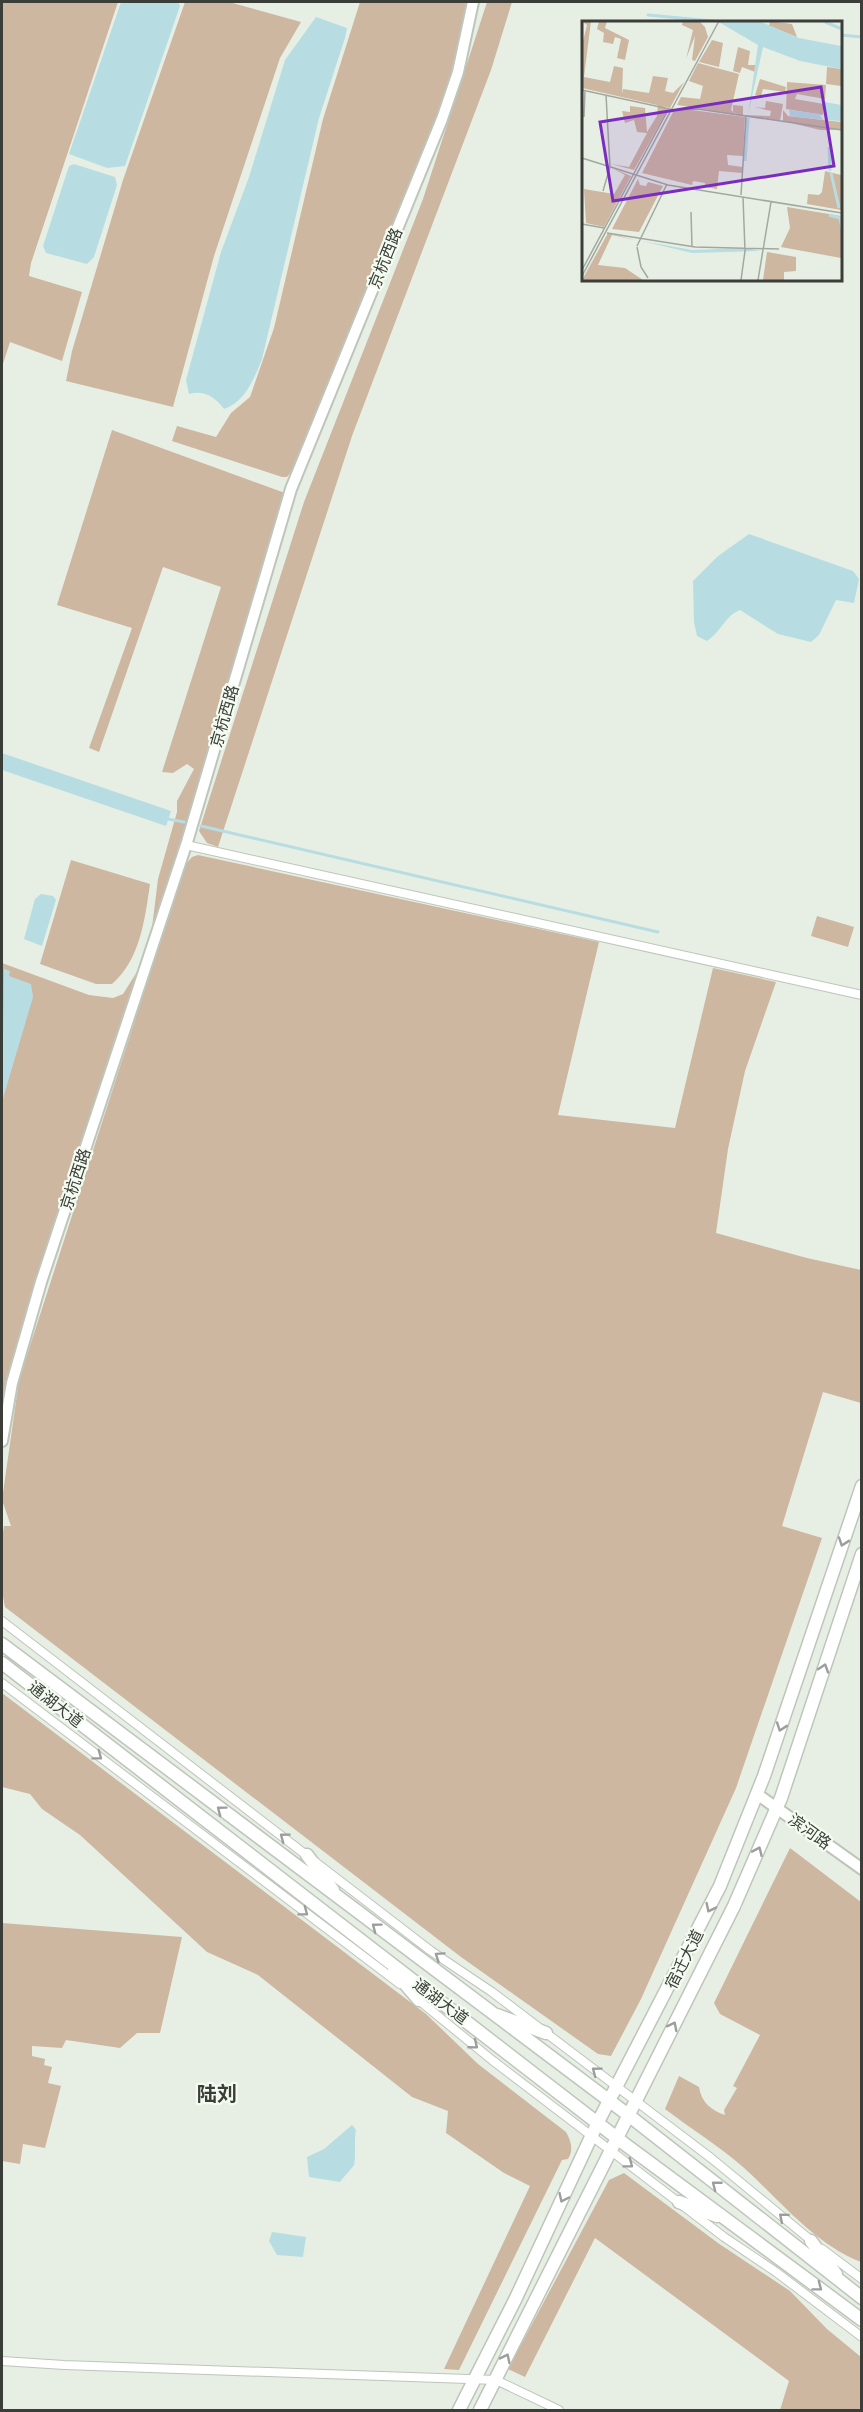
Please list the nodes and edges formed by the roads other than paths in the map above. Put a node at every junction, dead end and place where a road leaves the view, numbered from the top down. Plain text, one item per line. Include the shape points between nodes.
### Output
1 (473, 2) edge
2 (186, 845) junction
3 (861, 995) edge
4 (2, 1441) edge
5 (861, 1486) edge
6 (861, 1554) edge
7 (2, 1621) edge
8 (2, 1644) edge
9 (2, 1663) edge
10 (2, 1683) edge
11 (758, 1794) junction
12 (777, 1807) junction
13 (307, 1855) junction
14 (861, 1869) edge
15 (344, 1902) junction
16 (382, 1956) junction
17 (419, 2000) junction
18 (489, 2012) junction
19 (546, 2033) junction
20 (550, 2058) junction
21 (538, 2075) junction
22 (616, 2086) junction
23 (635, 2100) junction
24 (609, 2101) junction
25 (627, 2114) junction
26 (598, 2122) junction
27 (592, 2136) junction
28 (616, 2137) junction
29 (610, 2149) junction
30 (692, 2166) junction
31 (676, 2182) junction
32 (679, 2202) junction
33 (728, 2220) junction
34 (811, 2241) junction
35 (861, 2279) edge
36 (844, 2284) junction
37 (861, 2298) edge
38 (861, 2320) edge
39 (861, 2337) edge
40 (2, 2361) edge
41 (475, 2379) junction
42 (496, 2380) junction
43 (459, 2410) edge
44 (480, 2410) edge
45 (559, 2410) edge

1 - 2 main road, 京杭西路 via 458,72 442,118 291,489
2 - 3 street
2 - 4 main road, 京杭西路 via 41,1282 12,1383
5 -> 11 main road, 宿迁大道
12 -> 6 main road, 宿迁大道
13 -> 7 street
15 -> 8 main road, 通湖大道
9 - 16 main road, 通湖大道
10 -> 17 street
11 - 12 main road, 滨河路
11 -> 22 main road, 宿迁大道 via 720,1886
12 - 14 main road, 滨河路
23 -> 12 main road, 宿迁大道 via 734,1906
13 - 15 main road
19 -> 13 street
18 -> 15 main road, 通湖大道
16 - 17 main road
16 - 21 main road, 通湖大道
17 -> 27 street
18 - 19 main road
18 - 20 main road, 通湖大道
22 -> 19 street
20 - 21 main road via 547,2073
20 - 24 main road, 通湖大道
21 - 26 main road, 通湖大道
22 - 23 street
22 - 24 main road, 宿迁大道
23 - 25 main road, 宿迁大道
34 -> 23 street
24 - 25 main road, 通湖大道
24 - 26 main road, 宿迁大道
25 - 28 main road, 宿迁大道
25 - 30 main road, 通湖大道
26 - 27 main road, 宿迁大道
26 - 28 main road, 通湖大道
27 - 29 street
27 -> 41 main road, 宿迁大道
28 - 29 main road, 宿迁大道
28 - 31 main road, 通湖大道
29 -> 32 street
42 -> 29 main road, 宿迁大道
30 - 31 main road via 673,2163 671,2171
36 -> 30 main road, 通湖大道
31 - 33 main road, 通湖大道
32 - 33 main road
32 - 39 street
33 -> 38 main road, 通湖大道
34 - 35 street
34 - 36 main road
36 - 37 main road, 通湖大道
40 - 41 street
41 - 42 street
41 - 43 main road, 宿迁大道
42 - 44 main road, 宿迁大道
42 - 45 street

